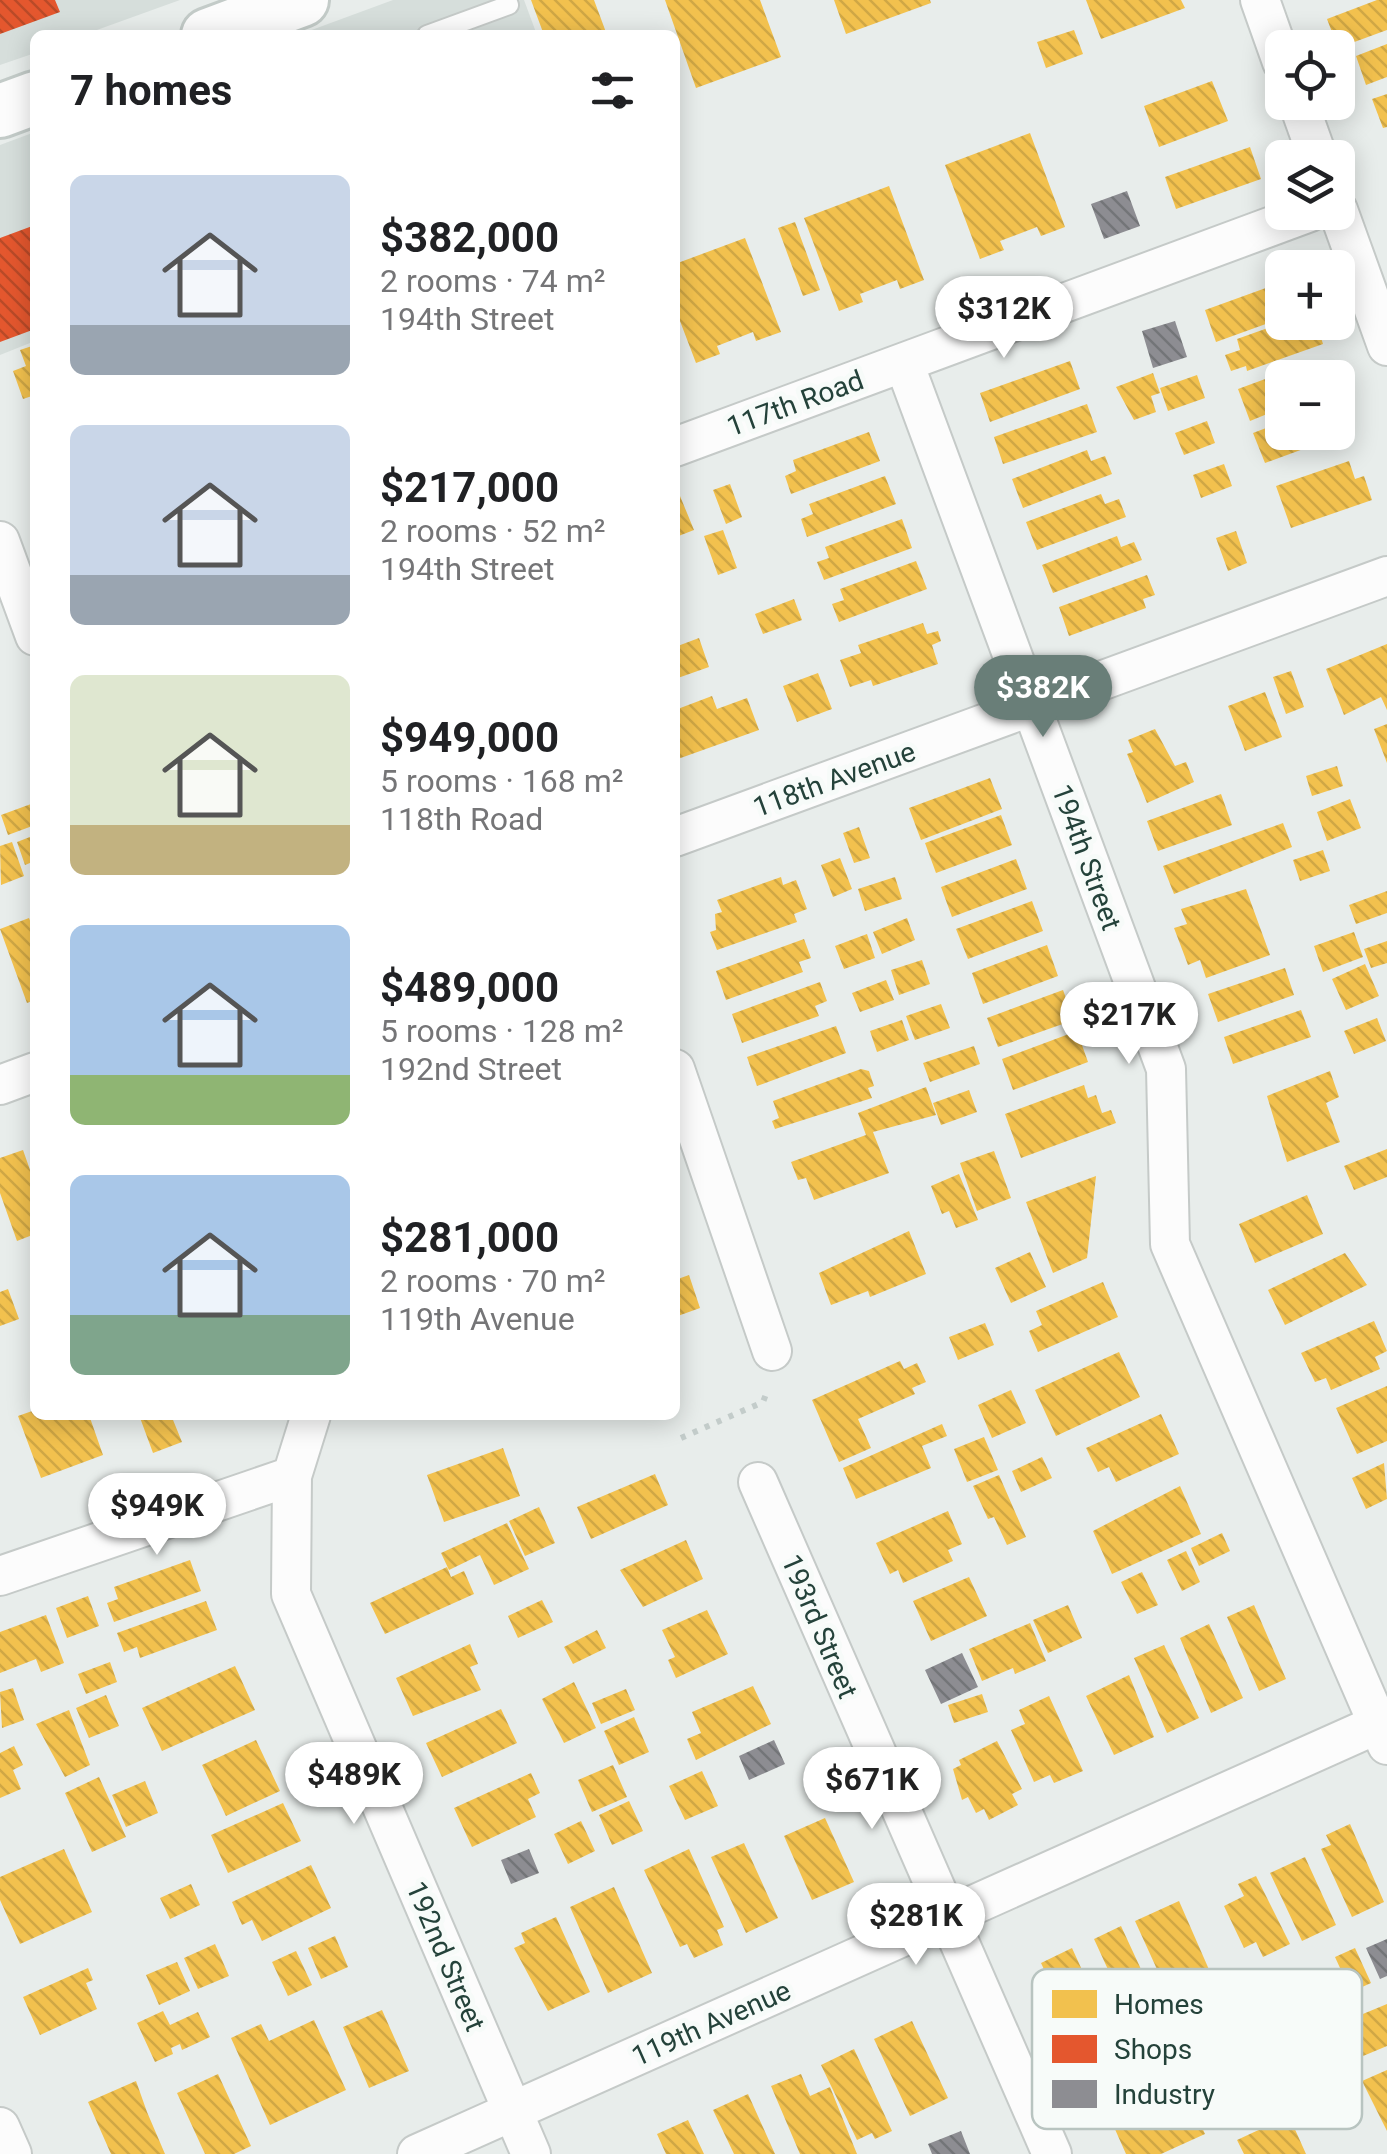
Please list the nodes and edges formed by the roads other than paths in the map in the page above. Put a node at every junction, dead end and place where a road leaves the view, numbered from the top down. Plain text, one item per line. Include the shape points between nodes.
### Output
1 (507, 0) edge
2 (1260, 0) edge
3 (295, 10) edge
4 (225, 30) edge
5 (441, 30) edge
6 (1271, 30) edge
7 (30, 100) edge
8 (0, 111) edge
9 (1265, 229) edge
10 (1345, 230) edge
11 (1387, 346) edge
12 (904, 363) junction
13 (680, 445) edge
14 (0, 541) edge
15 (1387, 576) edge
16 (9, 595) edge
17 (30, 628) edge
18 (1032, 708) junction
19 (680, 835) edge
20 (30, 1074) edge
21 (680, 1083) edge
22 (0, 1085) edge
23 (772, 1350) dead end
24 (309, 1420) edge
25 (292, 1476) junction
26 (758, 1482) dead end
27 (0, 1576) edge
28 (1384, 1730) edge
29 (946, 1918) junction
30 (1032, 2109) edge
31 (512, 2112) junction
32 (0, 2126) edge
33 (1041, 2129) edge
34 (12, 2154) edge
35 (418, 2154) edge
36 (531, 2154) edge
37 (1052, 2154) edge

1 - 5 lane via 509,5
2 - 6 street
3 - 4 main road
7 - 8 main road
9 - 12 street, 117th Road
10 - 11 street
12 - 13 street, 117th Road
12 - 18 street, 194th Street
14 - 16 street
15 - 18 street, 118th Avenue
16 - 17 street
18 - 19 street, 118th Avenue
18 - 28 street, 194th Street via 1166,1069 1170,1244
20 - 22 street
21 - 23 street
24 - 25 street, 192nd Street
25 - 27 street
25 - 31 street, 192nd Street via 292,1594
26 - 29 street, 193rd Street
28 - 29 street, 119th Avenue
29 - 30 street, 193rd Street
29 - 31 street, 119th Avenue
31 - 35 street, 119th Avenue
31 - 36 street, 192nd Street
32 - 34 street
33 - 37 street, 193rd Street

